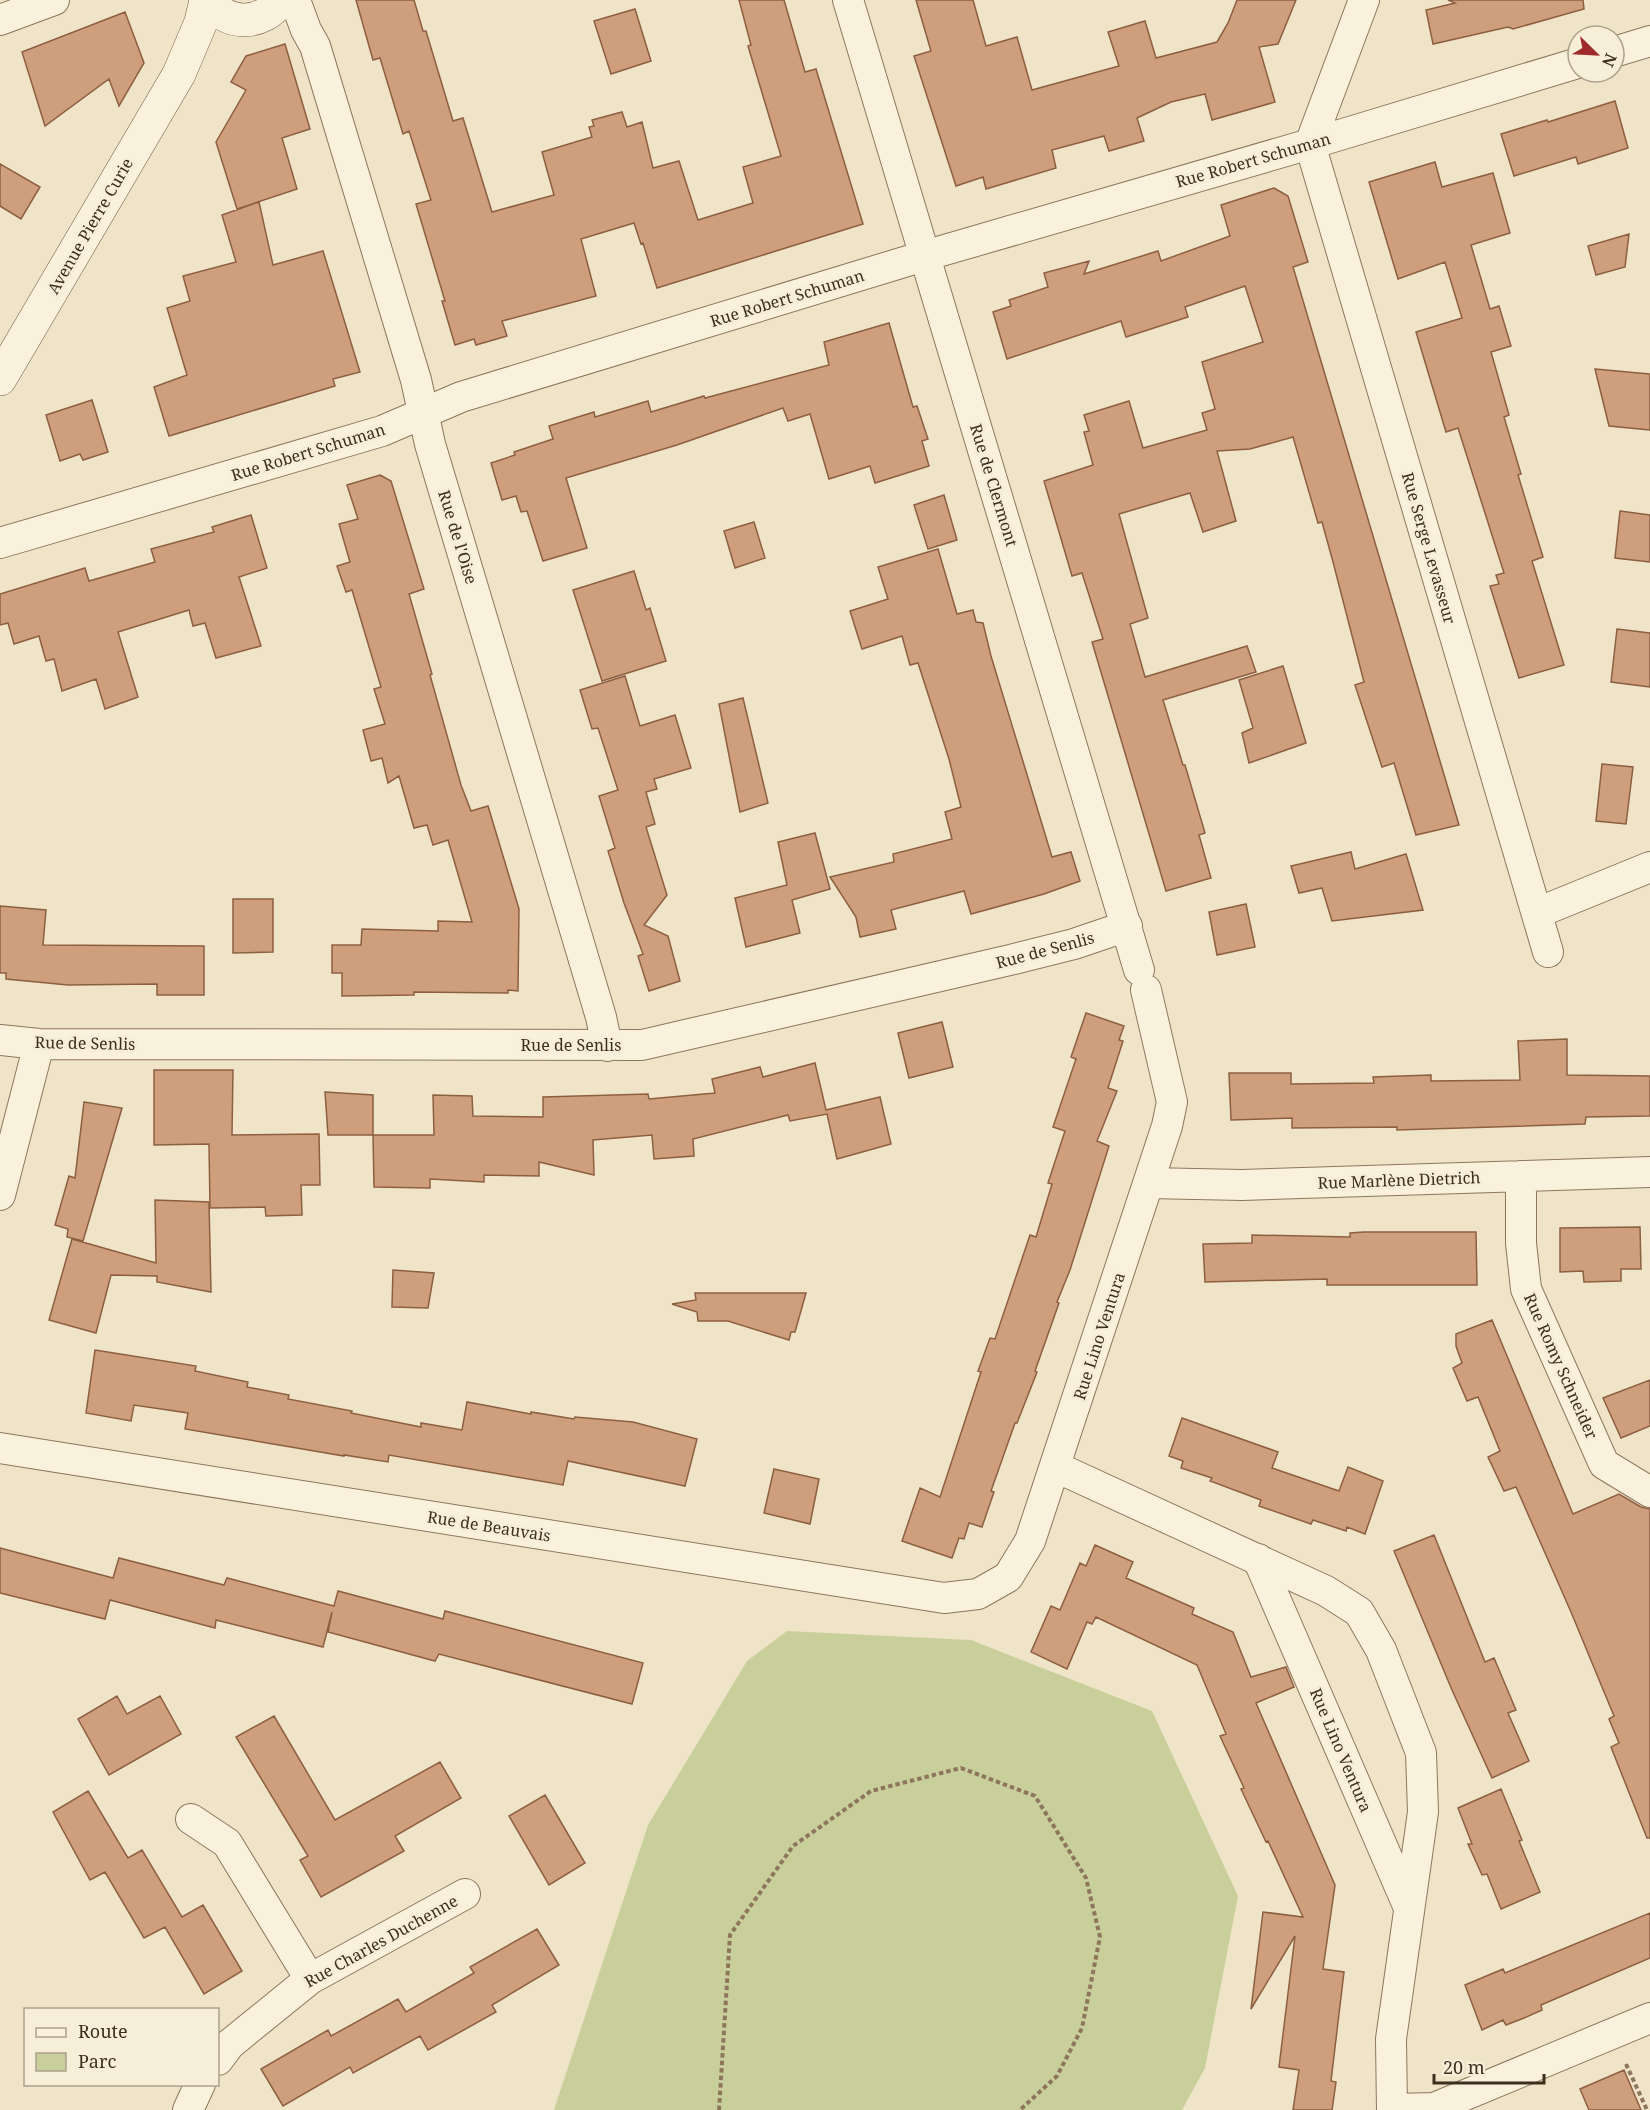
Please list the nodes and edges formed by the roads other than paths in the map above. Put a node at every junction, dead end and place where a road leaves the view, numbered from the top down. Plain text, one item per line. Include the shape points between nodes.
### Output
1 (54, 0) edge
2 (207, 0) edge
3 (295, 0) edge
4 (848, 0) edge
5 (1364, 0) edge
6 (260, 13) edge
7 (0, 20) edge
8 (306, 30) junction
9 (1650, 41) edge
10 (1626, 48) edge
11 (1566, 67) edge
12 (179, 74) junction
13 (1310, 144) junction
14 (924, 256) junction
15 (0, 379) edge
16 (424, 412) junction
17 (0, 543) edge
18 (1650, 867) edge
19 (1538, 913) junction
20 (1127, 926) junction
21 (1548, 952) dead end
22 (1143, 980) joint
23 (0, 1040) edge
24 (39, 1044) junction
25 (607, 1046) junction
26 (1650, 1172) edge
27 (1521, 1176) junction
28 (1149, 1183) junction
29 (0, 1195) edge
30 (0, 1448) edge
31 (1056, 1467) junction
32 (1650, 1492) edge
33 (1258, 1559) junction
34 (978, 1594) joint
35 (191, 1819) dead end
36 (465, 1894) dead end
37 (1409, 1908) junction
38 (310, 1978) junction
39 (1650, 2018) edge
40 (219, 2059) edge
41 (200, 2086) edge
42 (188, 2110) edge
43 (1392, 2110) edge

1 - 7 street
2 - 6 main road, Avenue Pierre Curie via 231,19
2 - 12 main road, Avenue Pierre Curie
3 - 8 street, Rue de l'Oise
4 - 14 street, Rue de Clermont
5 - 13 street
6 - 8 street
6 - 12 main road, Avenue Pierre Curie via 228,25 206,42
8 - 16 street, Rue de l'Oise via 315,46
9 - 10 street
11 - 13 street, Rue Robert Schuman
12 - 15 main road, Avenue Pierre Curie
13 - 14 street, Rue Robert Schuman
13 - 19 street, Rue Serge Levasseur
14 - 16 street, Rue Robert Schuman via 461,397
14 - 20 street, Rue de Clermont
16 - 17 street, Rue Robert Schuman via 382,431
16 - 25 street, Rue de l'Oise via 430,444
18 - 19 street
19 - 21 street, Rue Serge Levasseur
20 - 22 street, Rue de Clermont
20 - 25 street, Rue de Senlis via 1010,960 642,1045
22 - 28 street, Rue Lino Ventura via 1172,1102
23 - 24 street, Rue de Senlis
24 - 25 street, Rue de Senlis
24 - 29 street
26 - 27 street, Rue Marlène Dietrich
27 - 28 street, Rue Marlène Dietrich via 1242,1185
27 - 32 street, Rue Romy Schneider via 1526,1290 1604,1464
28 - 31 street, Rue Lino Ventura
30 - 34 street, Rue de Beauvais via 944,1599
31 - 33 street
31 - 34 street, Rue Lino Ventura via 1030,1541 1008,1577
33 - 37 street, Rue Lino Ventura
33 - 37 street via 1326,1591 1359,1612 1381,1650 1421,1752 1424,1812
35 - 38 street via 227,1843
36 - 38 street, Rue Charles Duchenne
37 - 43 street via 1391,2039
38 - 40 street, Rue Charles Duchenne via 230,2044
39 - 43 street via 1434,2108
41 - 42 street

